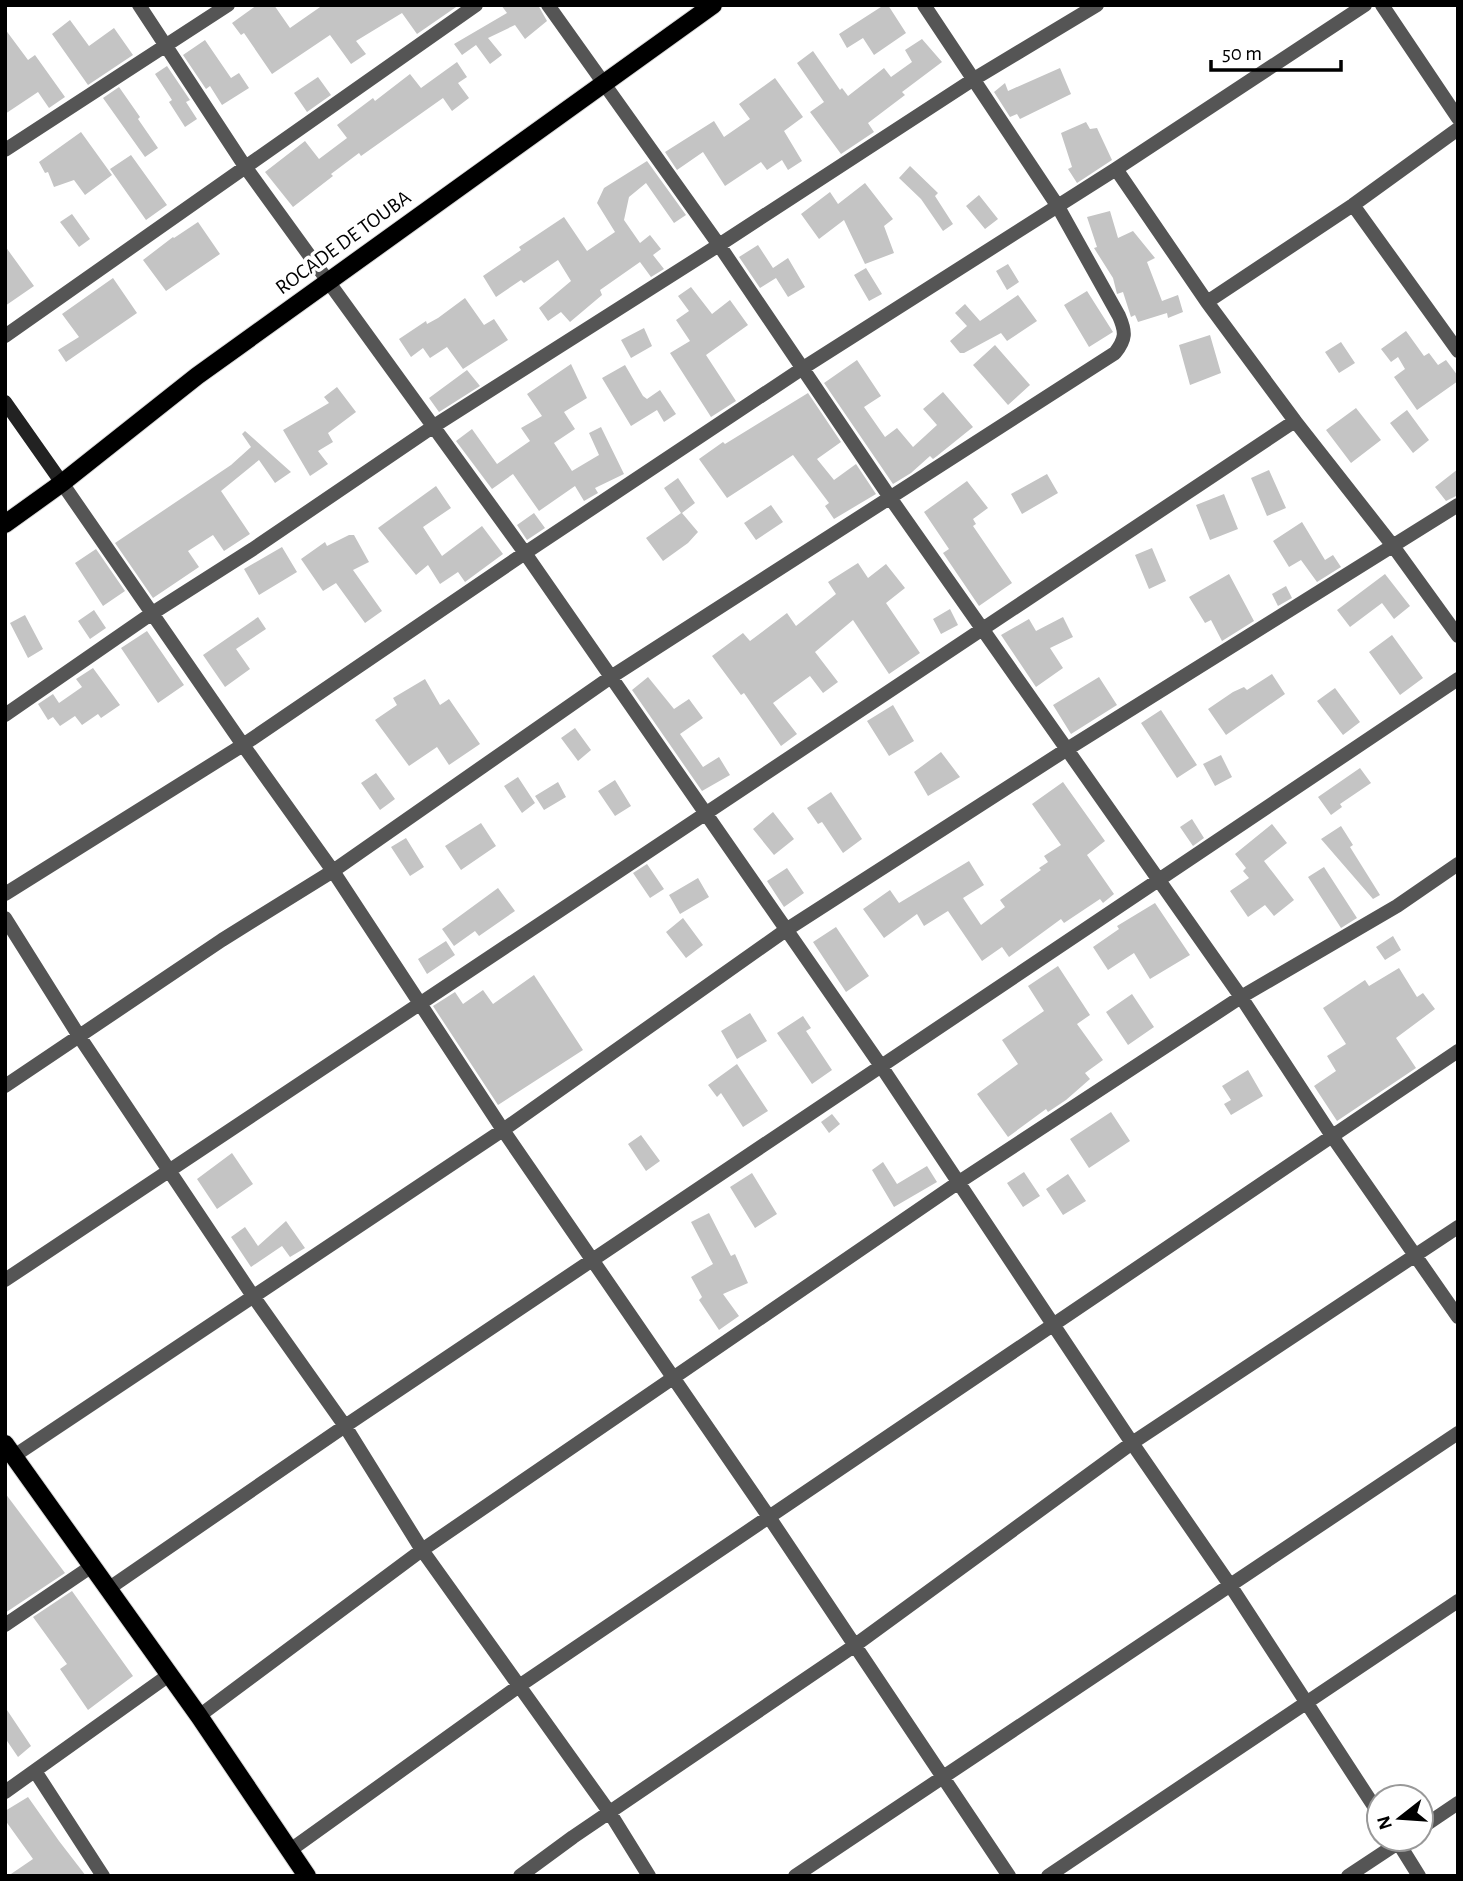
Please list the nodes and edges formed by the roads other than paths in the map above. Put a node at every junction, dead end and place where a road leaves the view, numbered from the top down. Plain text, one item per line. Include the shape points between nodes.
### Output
1 (139, 5) edge
2 (228, 5) edge
3 (476, 5) edge
4 (548, 5) edge
5 (713, 5) edge
6 (924, 5) edge
7 (1097, 5) edge
8 (1365, 5) edge
9 (1382, 5) edge
10 (166, 45) junction
11 (974, 79) junction
12 (604, 84) junction
13 (1458, 118) edge
14 (1458, 129) edge
15 (5, 150) edge
16 (246, 168) junction
17 (1116, 169) junction
18 (1056, 205) junction
19 (1353, 205) junction
20 (719, 245) junction
21 (328, 280) junction
22 (1207, 302) junction
23 (5, 336) edge
24 (1458, 351) edge
25 (803, 368) junction
26 (5, 402) edge
27 (1295, 421) junction
28 (434, 426) junction
29 (62, 483) junction
30 (891, 499) junction
31 (1458, 505) edge
32 (5, 524) edge
33 (1393, 545) junction
34 (525, 553) junction
35 (151, 614) junction
36 (984, 629) junction
37 (1458, 636) edge
38 (611, 677) junction
39 (1458, 679) edge
40 (5, 715) edge
41 (243, 745) junction
42 (1069, 748) junction
43 (707, 813) junction
44 (1458, 864) edge
45 (333, 871) junction
46 (1160, 879) junction
47 (5, 894) edge
48 (5, 918) edge
49 (786, 930) junction
50 (1241, 997) junction
51 (420, 1004) junction
52 (79, 1036) junction
53 (1458, 1051) edge
54 (881, 1066) junction
55 (5, 1086) edge
56 (503, 1130) junction
57 (1332, 1136) junction
58 (170, 1170) junction
59 (960, 1182) junction
60 (1458, 1227) edge
61 (1415, 1256) junction
62 (592, 1260) junction
63 (5, 1280) edge
64 (253, 1296) junction
65 (1458, 1317) edge
66 (1054, 1324) junction
67 (673, 1379) junction
68 (345, 1426) junction
69 (1458, 1433) edge
70 (1132, 1443) junction
71 (10, 1450) edge
72 (769, 1517) junction
73 (422, 1550) junction
74 (92, 1566) junction
75 (1230, 1586) junction
76 (108, 1589) junction
77 (1458, 1601) edge
78 (5, 1625) edge
79 (854, 1646) junction
80 (169, 1675) junction
81 (519, 1686) junction
82 (1306, 1703) junction
83 (198, 1716) junction
84 (35, 1771) junction
85 (944, 1776) junction
86 (5, 1792) edge
87 (1365, 1793) edge
88 (1458, 1803) edge
89 (610, 1813) junction
90 (1435, 1819) edge
91 (289, 1851) junction
92 (1381, 1853) edge
93 (1406, 1853) edge
94 (103, 1876) edge
95 (307, 1876) edge
96 (520, 1876) edge
97 (649, 1876) edge
98 (796, 1876) edge
99 (1009, 1876) edge
100 (1048, 1876) edge
101 (1348, 1876) edge
102 (1419, 1876) edge

1 - 10 street
2 - 10 street
3 - 16 street
4 - 12 street
5 - 12 main road, ROCADE DE TOUBA
6 - 11 street
7 - 11 street
8 - 17 street
9 - 13 street
10 - 15 street
10 - 16 street
11 - 18 street
11 - 20 street
12 - 20 street
12 - 21 main road, ROCADE DE TOUBA
14 - 19 street
16 - 21 street
16 - 23 street
17 - 18 street
17 - 22 street
18 - 25 street
18 - 30 street via 1119,316 1125,341 1103,362
19 - 22 street
19 - 24 street
20 - 25 street
20 - 28 street
21 - 28 street
21 - 29 main road, ROCADE DE TOUBA
22 - 27 street
25 - 30 street
25 - 34 street
26 - 29 street
27 - 33 street
27 - 36 street
28 - 34 street
28 - 35 street
29 - 32 main road, ROCADE DE TOUBA
29 - 35 street
30 - 36 street
30 - 38 street
31 - 33 street
33 - 37 street
33 - 42 street
34 - 38 street
34 - 41 street
35 - 40 street
35 - 41 street
36 - 42 street
36 - 43 street
38 - 43 street
38 - 45 street
39 - 46 street
41 - 45 street
41 - 47 street
42 - 46 street
42 - 49 street
43 - 49 street
43 - 51 street
44 - 50 street via 1387,912
45 - 51 street
45 - 52 street
46 - 50 street
46 - 54 street
48 - 52 street
49 - 54 street
49 - 56 street
50 - 57 street
50 - 59 street
51 - 56 street
51 - 58 street
52 - 55 street
52 - 58 street
53 - 57 street
54 - 59 street
54 - 62 street
56 - 62 street
56 - 64 street
57 - 61 street
57 - 66 street
58 - 63 street
58 - 64 street
59 - 66 street
59 - 67 street
60 - 61 street
61 - 65 street
61 - 70 street
62 - 67 street
62 - 68 street
64 - 68 street
64 - 71 street
66 - 70 street
66 - 72 street
67 - 72 street
67 - 73 street
68 - 73 street
68 - 76 street
69 - 75 street
70 - 75 street
70 - 79 street
71 - 74 main road
72 - 79 street
72 - 81 street
73 - 81 street
73 - 83 street
74 - 76 main road
74 - 78 street
75 - 82 street
75 - 85 street
76 - 80 main road
77 - 82 street
79 - 85 street
79 - 89 street
80 - 83 main road
80 - 84 street
81 - 89 street
81 - 91 street
82 - 87 street
82 - 100 street
83 - 91 main road
84 - 86 street
84 - 94 street
85 - 98 street
85 - 99 street
88 - 90 street
89 - 96 street
89 - 97 street
91 - 95 main road
92 - 101 street
93 - 102 street

